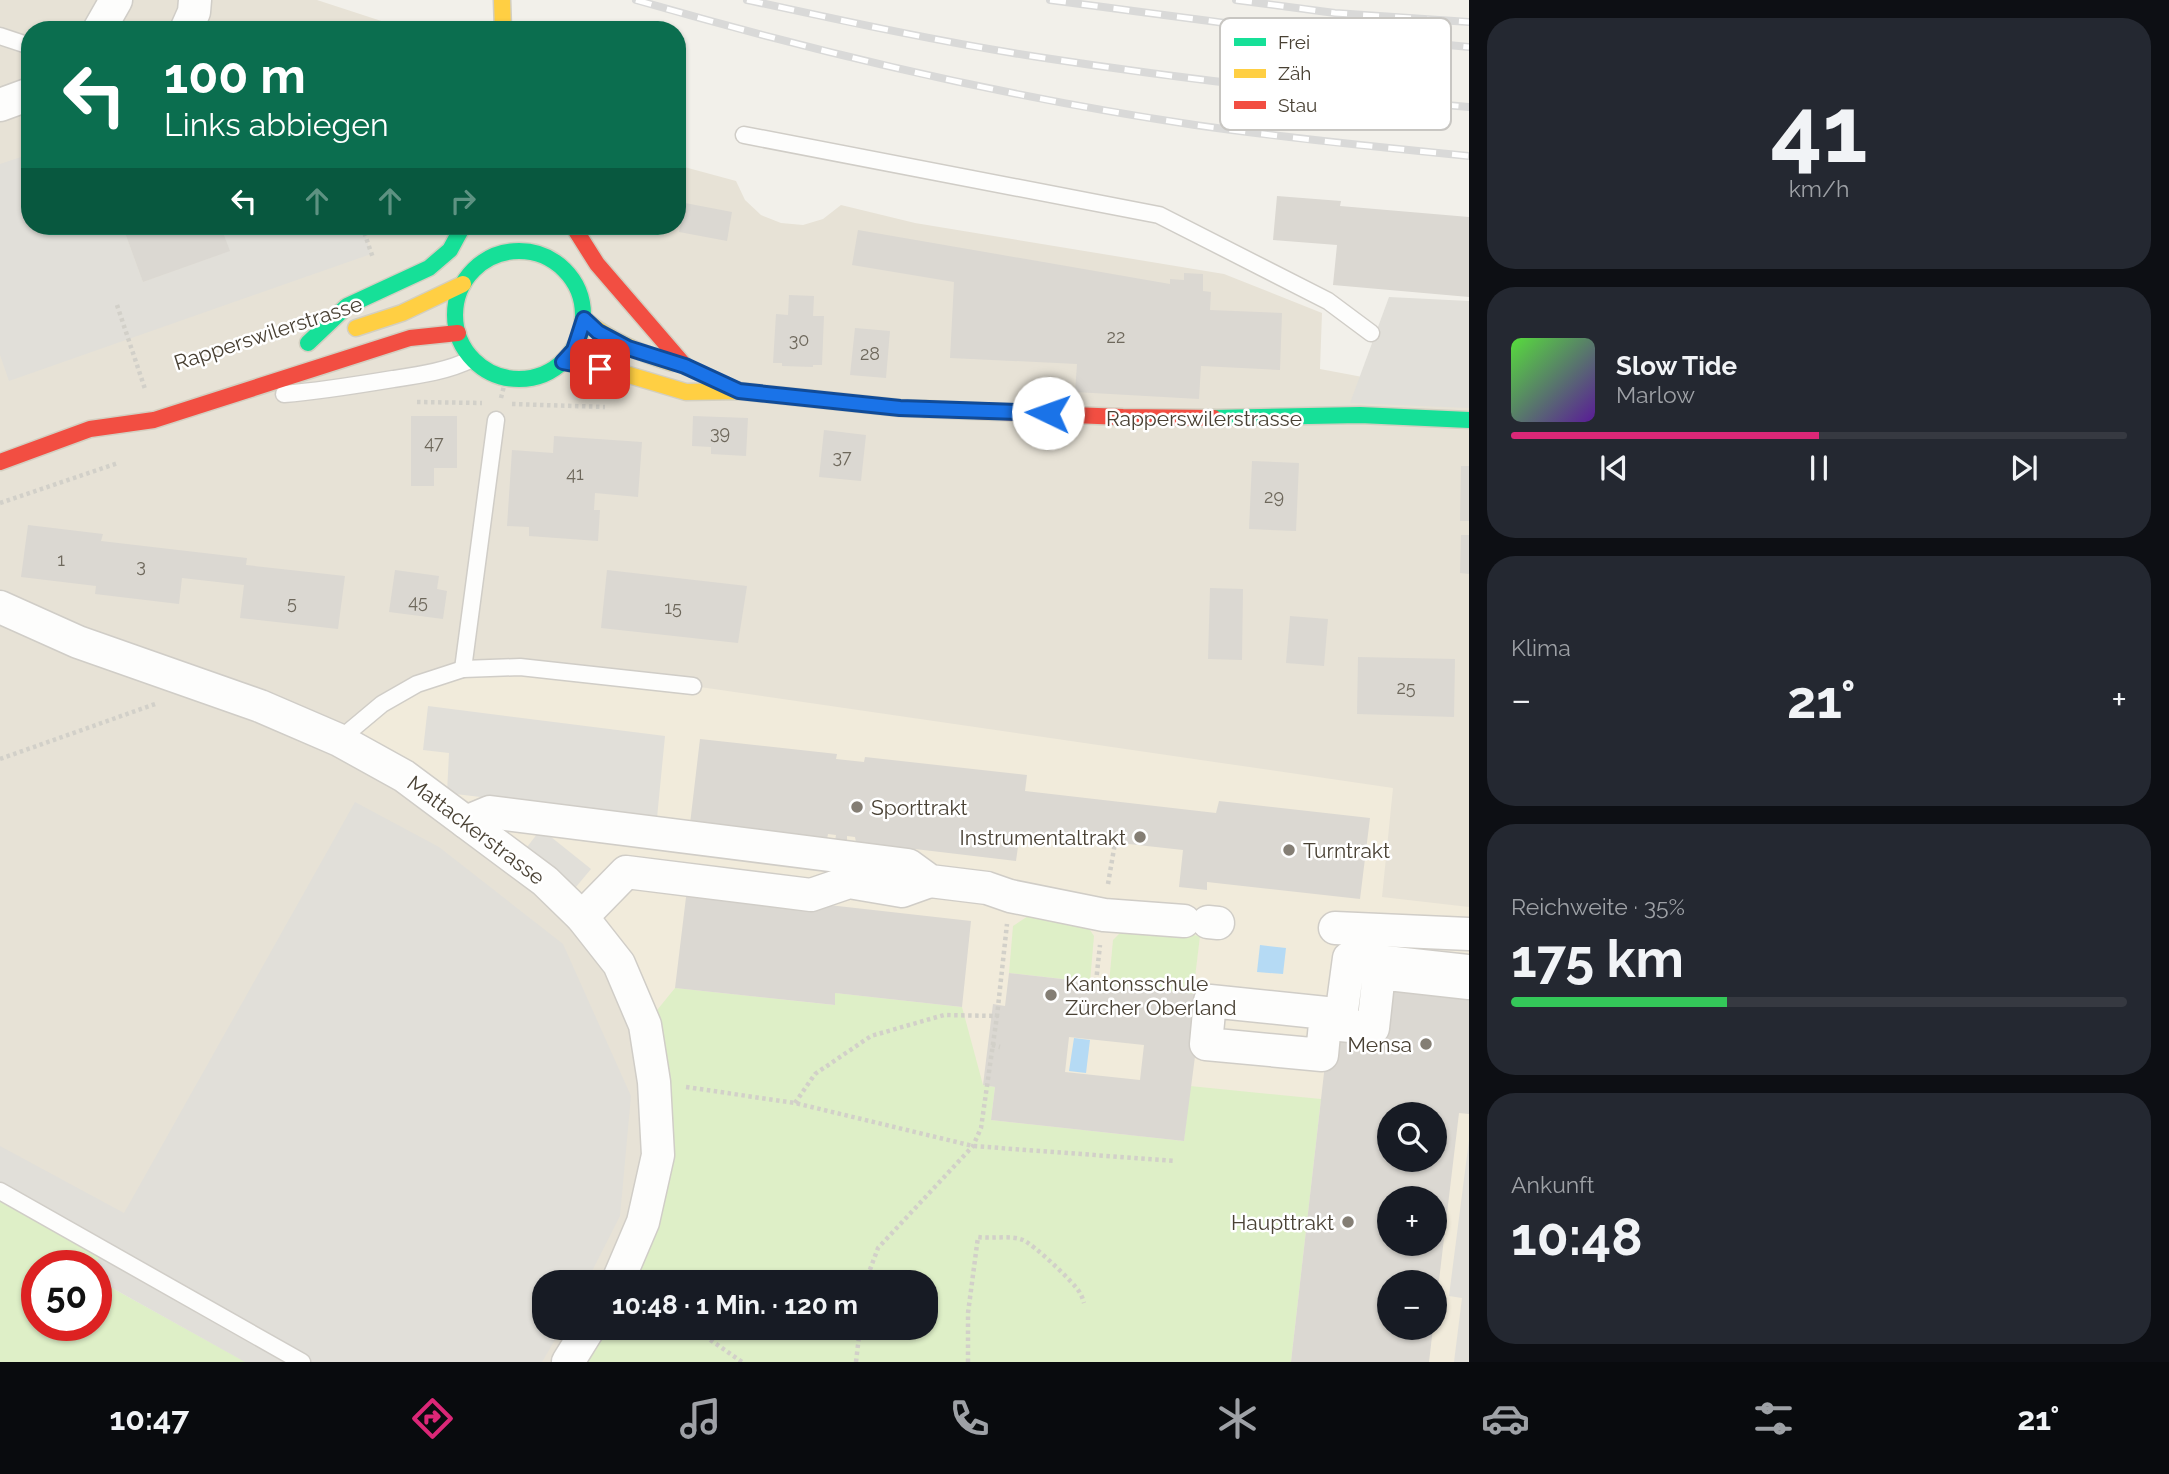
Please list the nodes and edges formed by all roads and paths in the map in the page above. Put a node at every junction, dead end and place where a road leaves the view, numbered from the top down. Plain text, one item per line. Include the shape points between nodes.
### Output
1 (116, 0) edge
2 (195, 0) edge
3 (502, 0) edge
4 (104, 21) edge
5 (190, 21) edge
6 (503, 21) edge
7 (0, 36) edge
8 (21, 43) edge
9 (21, 97) edge
10 (0, 104) edge
11 (744, 135) dead end
12 (365, 235) edge
13 (458, 235) edge
14 (578, 235) edge
15 (374, 263) dead end
16 (463, 284) junction
17 (117, 305) dead end
18 (584, 319) junction
19 (457, 333) junction
20 (1371, 333) dead end
21 (472, 359) junction
22 (563, 362) junction
23 (695, 371) junction
24 (506, 378) junction
25 (739, 391) junction
26 (237, 393) junction
27 (414, 402) dead end
28 (488, 403) dead end
29 (618, 408) dead end
30 (900, 408) junction
31 (114, 411) dead end
32 (498, 411) junction
33 (155, 419) junction
34 (1469, 419) edge
35 (972, 428) dead end
36 (90, 429) junction
37 (123, 461) dead end
38 (0, 462) edge
39 (0, 503) edge
40 (0, 607) edge
41 (463, 669) junction
42 (693, 686) dead end
43 (206, 687) junction
44 (339, 740) junction
45 (0, 759) edge
46 (466, 822) junction
47 (1115, 843) dead end
48 (930, 881) junction
49 (1108, 887) dead end
50 (1010, 896) junction
51 (582, 917) junction
52 (1203, 922) dead end
53 (1335, 928) dead end
54 (1469, 934) edge
55 (1469, 971) edge
56 (1469, 983) edge
57 (997, 1016) junction
58 (992, 1045) junction
59 (1000, 1047) dead end
60 (654, 1082) junction
61 (795, 1104) junction
62 (973, 1146) junction
63 (1175, 1161) dead end
64 (0, 1191) edge
65 (623, 1270) edge
66 (869, 1270) edge
67 (1084, 1303) dead end
68 (582, 1340) edge
69 (710, 1340) edge
70 (859, 1340) edge
71 (302, 1362) edge
72 (568, 1362) edge
73 (742, 1362) edge
74 (856, 1362) edge
75 (968, 1362) edge

1 - 4 street
2 - 5 street
3 - 6 main road
7 - 8 lane
9 - 10 street
11 - 20 lane via 1158,215 1328,301
12 - 15 path
13 - 16 main road, Rapperswilerstrasse via 450,250 429,268 347,306 301,345 402,313
14 - 23 main road via 619,291
16 - 18 main road via 494,248 511,251 529,245 563,268 575,283
16 - 19 main road via 455,309
17 - 33 path
18 - 22 main road via 574,350
18 - 23 main road, Rapperswilerstrasse via 628,348
19 - 21 main road
19 - 26 main road via 410,338
21 - 24 main road
21 - 26 lane via 423,374 329,390
22 - 24 main road via 537,377
22 - 25 main road, Rapperswilerstrasse via 619,372 686,392
23 - 25 main road, Rapperswilerstrasse
24 - 32 path
25 - 30 main road, Rapperswilerstrasse
26 - 33 main road
27 - 28 path
29 - 32 path
30 - 34 main road, Rapperswilerstrasse via 1124,417
30 - 35 main road, Rapperswilerstrasse
31 - 36 main road
32 - 41 lane
33 - 36 main road
36 - 38 main road
37 - 39 path
40 - 43 street, Mattackerstrasse via 78,642
41 - 42 lane via 520,667
41 - 44 lane via 417,684 382,704
43 - 44 street, Mattackerstrasse
43 - 45 path
44 - 46 street, Mattackerstrasse via 404,776
46 - 48 street via 489,813 908,865
46 - 51 street, Mattackerstrasse via 545,881
47 - 49 path
48 - 50 street via 987,888
48 - 51 street via 902,891 849,881 811,895 626,872
50 - 52 street via 1104,915
50 - 57 path
51 - 60 street, Mattackerstrasse via 619,964 645,1026
53 - 54 street
55 - 56 street via 1349,958 1340,1025 1373,1028 1379,973
57 - 58 path
57 - 61 path via 944,1015 871,1036 815,1074
58 - 59 path
58 - 62 path via 981,1128
60 - 61 path
60 - 65 street, Mattackerstrasse via 657,1155 643,1222
61 - 62 path
62 - 63 path
62 - 66 path via 877,1248
64 - 71 lane
67 - 75 path via 1080,1292 1024,1241 978,1237 968,1313
68 - 72 street
69 - 73 path
70 - 74 path

